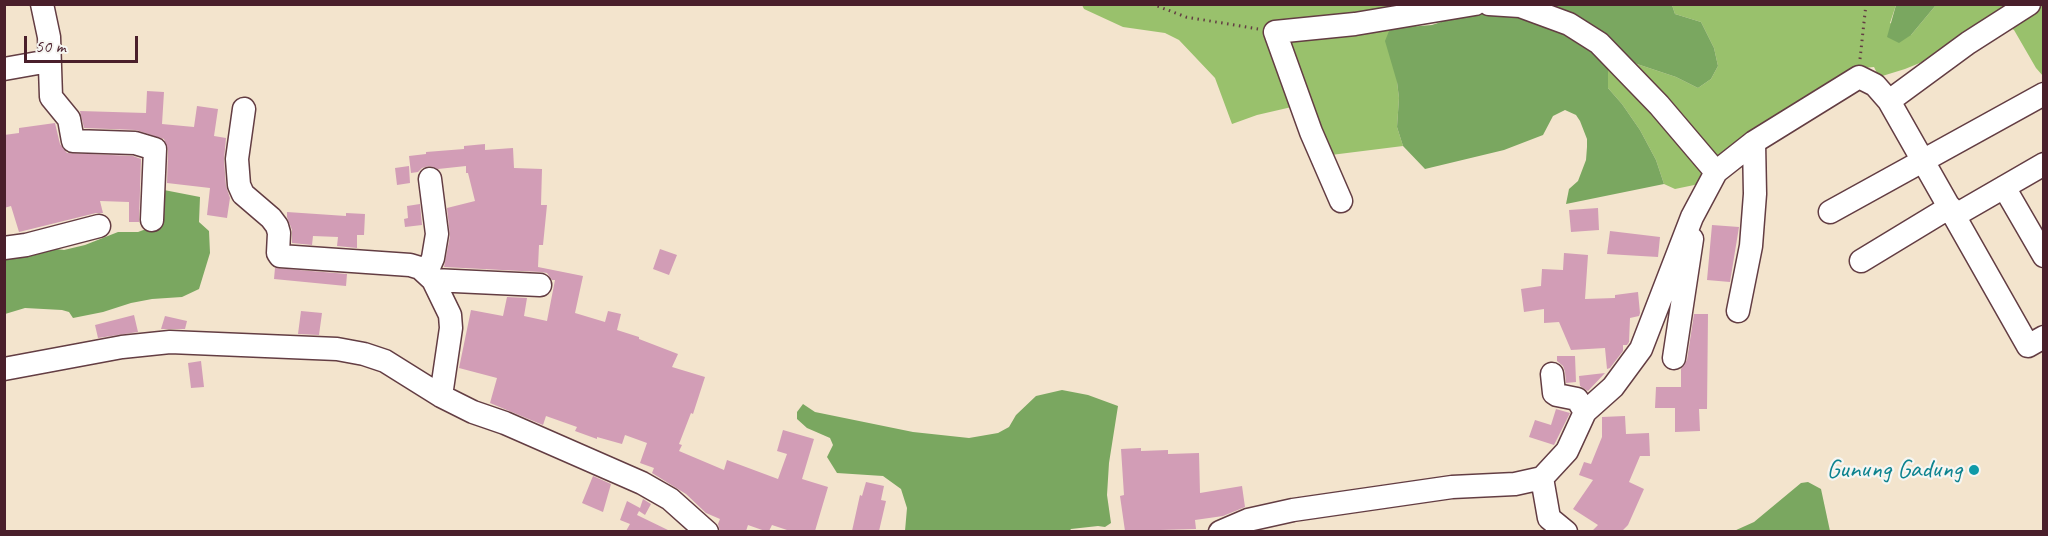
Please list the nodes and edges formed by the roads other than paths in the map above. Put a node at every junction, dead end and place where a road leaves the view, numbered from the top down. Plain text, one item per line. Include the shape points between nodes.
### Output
1 (42, 4) edge
2 (1475, 4) edge
3 (1489, 4) edge
4 (2029, 4) edge
5 (49, 61) junction
6 (4, 69) edge
7 (2043, 94) edge
8 (1889, 101) junction
9 (244, 109) dead end
10 (1754, 142) junction
11 (1923, 160) junction
12 (2043, 164) edge
13 (1716, 172) junction
14 (430, 178) dead end
15 (2004, 187) junction
16 (1341, 201) dead end
17 (1830, 212) dead end
18 (1952, 212) junction
19 (1692, 217) junction
20 (152, 220) dead end
21 (99, 226) dead end
22 (4, 248) edge
23 (2043, 256) edge
24 (1860, 261) dead end
25 (430, 276) junction
26 (540, 285) dead end
27 (1738, 311) dead end
28 (2043, 337) edge
29 (1674, 358) dead end
30 (4, 369) edge
31 (1552, 374) dead end
32 (441, 396) junction
33 (1585, 412) junction
34 (1542, 478) junction
35 (707, 531) edge
36 (1220, 531) edge
37 (1566, 531) edge

1 - 5 street
2 - 16 street via 1355,24 1275,32
3 - 13 street via 1520,6 1569,24 1599,44 1659,105
4 - 8 street
5 - 6 street
5 - 20 street via 51,97 69,119 73,141 135,143 155,149
7 - 11 street
8 - 10 street via 1875,85 1859,77
8 - 11 street
9 - 25 street via 237,159 239,185 250,202 277,226 280,256 410,265 420,267
10 - 13 street
10 - 27 street via 1751,246
11 - 17 street
11 - 18 street
12 - 15 street
13 - 19 street
14 - 25 street via 437,234
15 - 18 street
15 - 23 street
18 - 24 street
18 - 28 street via 2028,346
19 - 29 street
19 - 33 street via 1641,349 1613,387
21 - 22 street
25 - 26 street
25 - 32 street via 450,315
30 - 32 street via 170,342 337,350 385,361
31 - 33 street via 1554,393 1577,399
32 - 35 street via 642,483
33 - 34 street via 1567,452
34 - 36 street via 1293,510
34 - 37 street via 1549,518

